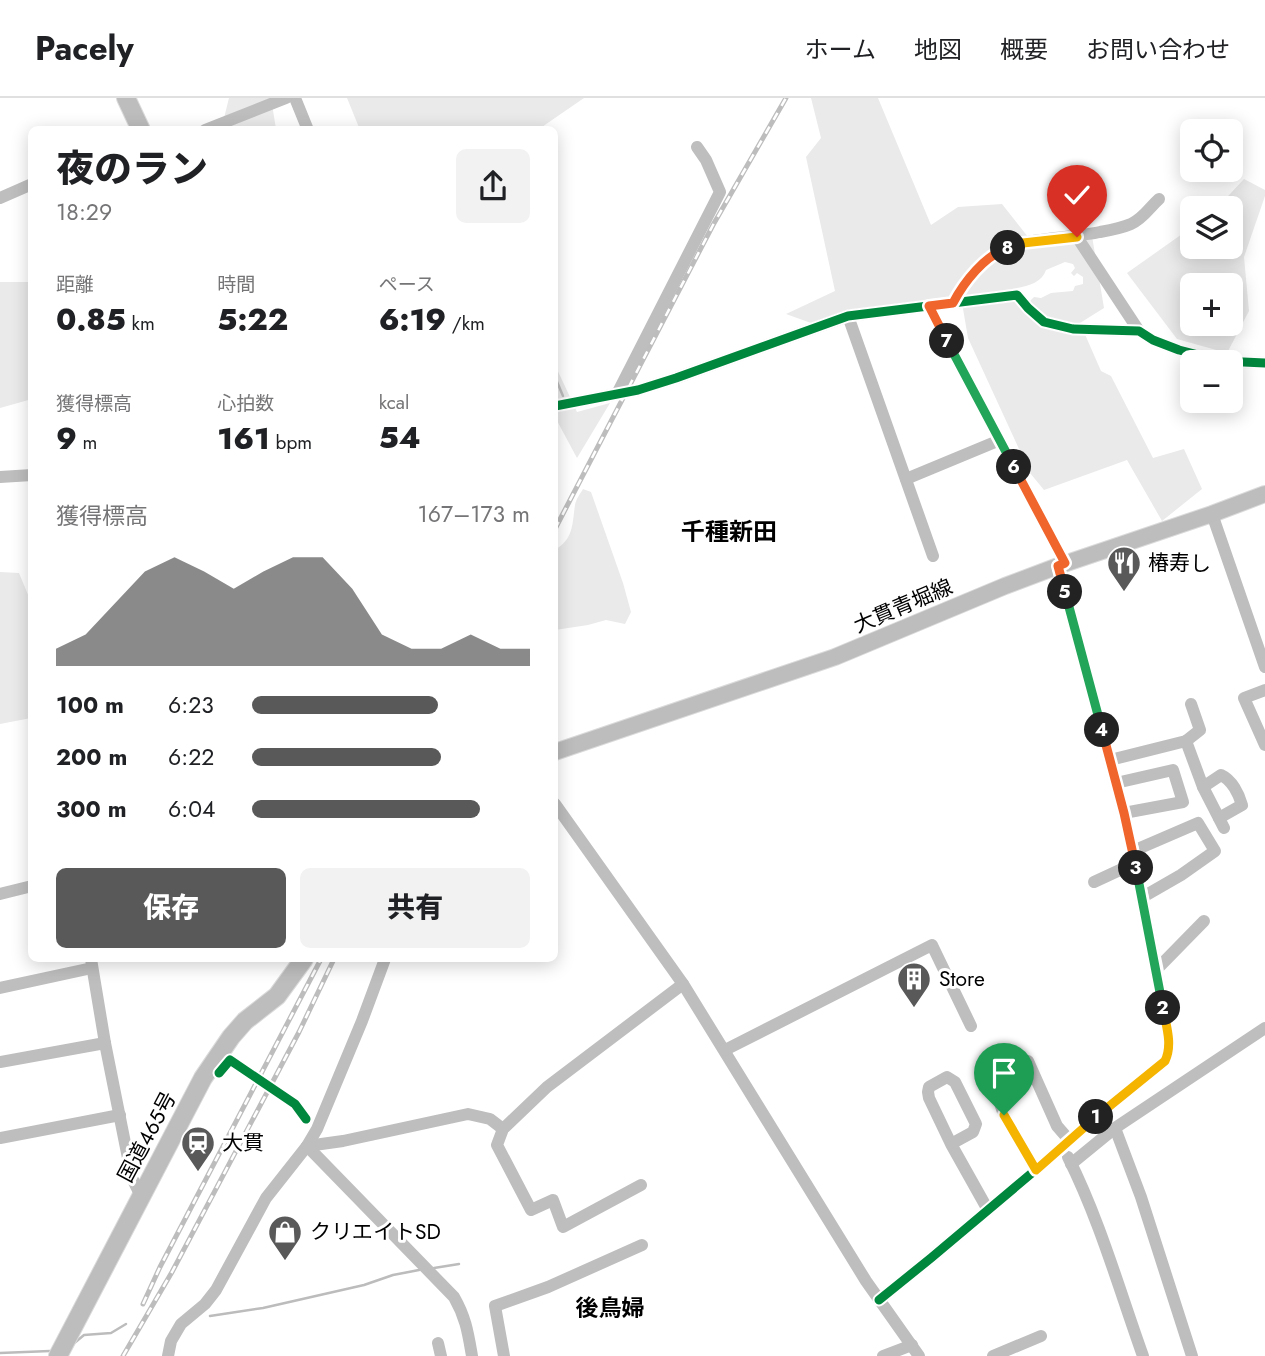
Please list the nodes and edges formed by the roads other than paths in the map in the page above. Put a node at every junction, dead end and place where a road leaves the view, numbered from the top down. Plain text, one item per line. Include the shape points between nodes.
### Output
1 (126, 98) edge
2 (286, 98) edge
3 (295, 98) edge
4 (139, 126) edge
5 (215, 126) edge
6 (306, 126) edge
7 (697, 147) dead end
8 (28, 186) edge
9 (0, 198) edge
10 (1159, 199) dead end
11 (1077, 237) junction
12 (953, 303) junction
13 (929, 306) junction
14 (848, 316) junction
15 (1139, 331) junction
16 (1265, 362) edge
17 (617, 394) junction
18 (558, 405) edge
19 (1000, 440) junction
20 (28, 475) edge
21 (0, 477) edge
22 (906, 479) junction
23 (1265, 494) edge
24 (1212, 514) junction
25 (933, 556) dead end
26 (1061, 564) junction
27 (1265, 667) edge
28 (1265, 690) edge
29 (1191, 704) dead end
30 (1186, 741) junction
31 (1265, 745) edge
32 (558, 751) edge
33 (1110, 760) junction
34 (1116, 783) junction
35 (1203, 787) junction
36 (558, 808) edge
37 (1124, 813) junction
38 (1134, 857) junction
39 (1094, 882) dead end
40 (28, 887) edge
41 (0, 894) edge
42 (1141, 898) junction
43 (1204, 921) dead end
44 (302, 962) edge
45 (383, 962) edge
46 (92, 963) edge
47 (1157, 970) junction
48 (683, 984) junction
49 (0, 988) edge
50 (971, 1026) dead end
51 (1265, 1028) edge
52 (105, 1042) junction
53 (725, 1050) junction
54 (0, 1062) edge
55 (1028, 1062) dead end
56 (990, 1073) dead end
57 (120, 1115) junction
58 (1115, 1128) junction
59 (503, 1129) junction
60 (0, 1138) edge
61 (951, 1144) junction
62 (1066, 1144) junction
63 (307, 1146) junction
64 (1071, 1164) junction
65 (1036, 1170) junction
66 (641, 1185) dead end
67 (141, 1196) junction
68 (988, 1210) junction
69 (642, 1245) dead end
70 (879, 1300) junction
71 (1041, 1336) dead end
72 (438, 1343) dead end
73 (916, 1351) edge
74 (58, 1356) edge
75 (168, 1356) edge
76 (441, 1356) edge
77 (472, 1356) edge
78 (504, 1356) edge
79 (883, 1356) edge
80 (993, 1356) edge
81 (1143, 1356) edge
82 (1192, 1356) edge

1 - 4 highway
2 - 5 street
3 - 6 street
7 - 17 street via 720,192
8 - 9 street
10 - 11 street via 1135,222
11 - 12 street via 1000,250 983,263
11 - 15 street
12 - 13 street
12 - 15 street via 1017,295 1044,322 1073,329
13 - 14 street
13 - 19 street
14 - 17 street via 676,378
14 - 22 street
15 - 16 street via 1179,350 1222,361
17 - 18 street
19 - 22 street
19 - 26 street
20 - 21 street
22 - 25 street
23 - 24 main road, 大貫青堀線
24 - 26 main road, 大貫青堀線
24 - 27 street
26 - 32 main road, 大貫青堀線 via 835,657
26 - 33 street
28 - 31 street via 1244,698
29 - 30 street via 1200,730
30 - 33 street
30 - 35 street
33 - 34 street
34 - 37 street
34 - 37 street via 1173,770 1183,802
35 - 35 street via 1221,775 1242,805 1222,823
36 - 48 street
37 - 38 street
38 - 39 street
38 - 42 street
38 - 42 street via 1198,823 1215,851
40 - 41 street
42 - 47 street
43 - 47 street
44 - 67 highway, 国道465号 via 277,996 245,1021 218,1055
45 - 63 street
46 - 49 street
46 - 52 street
47 - 62 street via 1169,1043 1165,1061
48 - 53 street
48 - 59 street via 547,1087
50 - 53 street via 932,945
51 - 58 street
52 - 54 street
52 - 57 street
53 - 70 street
55 - 62 street
56 - 65 street via 1004,1115
57 - 60 street
57 - 67 street via 132,1178
58 - 64 street
58 - 82 street
59 - 63 street via 490,1119 468,1114
59 - 66 street via 497,1145 531,1210 553,1199 563,1227
61 - 61 street via 928,1092 947,1077 955,1082 976,1125 973,1132
61 - 68 street
62 - 64 street
62 - 65 street
63 - 75 street via 266,1198 216,1290 181,1324
63 - 77 street via 454,1297 467,1325
64 - 81 street via 1098,1224
65 - 68 street
67 - 74 highway, 国道465号
68 - 70 street
69 - 78 street via 495,1306
70 - 73 street
71 - 80 street
72 - 76 street
73 - 79 street

